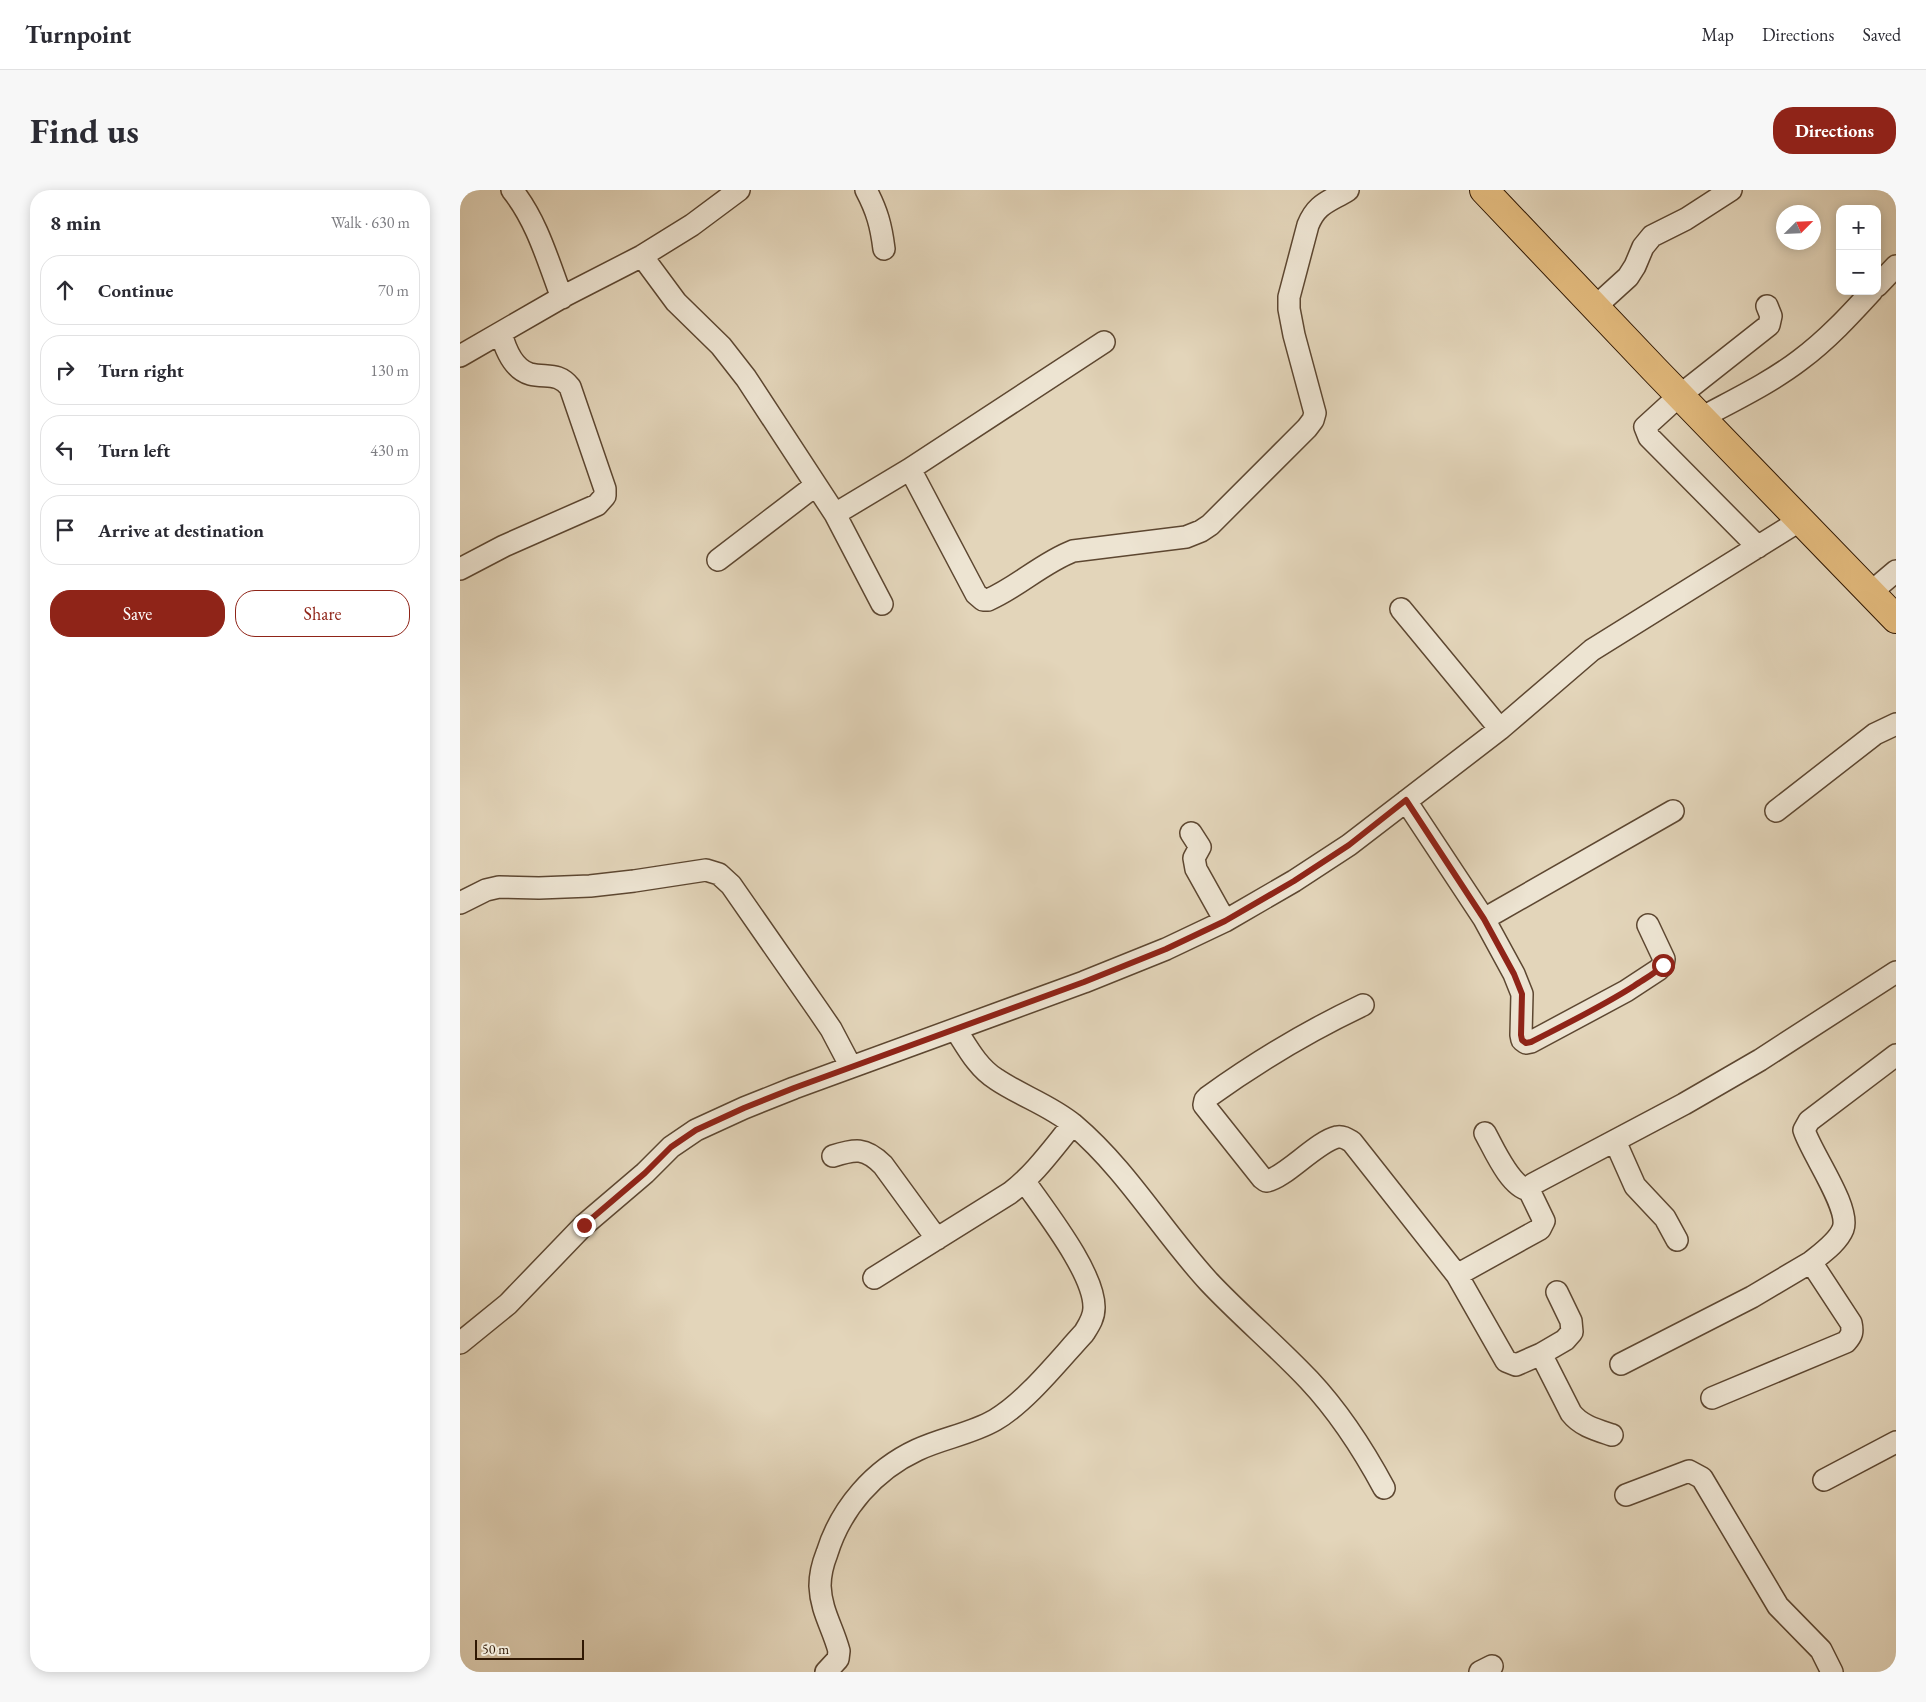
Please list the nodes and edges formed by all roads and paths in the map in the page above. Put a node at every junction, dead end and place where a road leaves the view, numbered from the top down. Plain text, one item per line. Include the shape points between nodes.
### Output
1 (512, 190) edge
2 (739, 190) edge
3 (866, 190) edge
4 (1348, 190) edge
5 (1484, 190) edge
6 (1731, 190) edge
7 (884, 249) dead end
8 (642, 256) junction
9 (1896, 266) edge
10 (1881, 282) edge
11 (1868, 295) edge
12 (562, 298) junction
13 (1595, 306) junction
14 (1767, 306) dead end
15 (501, 333) junction
16 (1104, 342) dead end
17 (460, 356) edge
18 (1679, 396) junction
19 (1701, 418) junction
20 (910, 469) junction
21 (816, 486) junction
22 (835, 514) junction
23 (1799, 521) junction
24 (1758, 547) junction
25 (718, 560) dead end
26 (460, 569) edge
27 (1896, 572) edge
28 (1870, 593) junction
29 (882, 604) dead end
30 (1401, 609) dead end
31 (1896, 619) edge
32 (1896, 724) edge
33 (1500, 729) junction
34 (1406, 800) junction
35 (1672, 810) dead end
36 (1776, 811) dead end
37 (1191, 832) dead end
38 (460, 903) edge
39 (1484, 919) junction
40 (1225, 921) junction
41 (1648, 925) dead end
42 (1896, 972) edge
43 (1363, 1006) dead end
44 (956, 1030) junction
45 (1896, 1055) edge
46 (851, 1067) junction
47 (1073, 1124) junction
48 (1485, 1133) dead end
49 (1615, 1141) junction
50 (832, 1156) dead end
51 (1025, 1182) junction
52 (1529, 1190) junction
53 (937, 1239) junction
54 (1677, 1240) dead end
55 (1811, 1262) junction
56 (1457, 1275) junction
57 (874, 1278) dead end
58 (1557, 1292) dead end
59 (461, 1340) edge
60 (1541, 1354) junction
61 (1621, 1364) dead end
62 (1712, 1398) dead end
63 (1612, 1435) dead end
64 (1896, 1442) edge
65 (1824, 1480) dead end
66 (1384, 1488) dead end
67 (1626, 1495) dead end
68 (826, 1672) edge
69 (1832, 1672) edge

1 - 12 street via 522,201 539,237
2 - 8 street
3 - 7 street via 879,218
4 - 20 street via 1312,214 1289,297 1294,335 1315,413 1313,420 1201,531 1186,537 1073,551 1057,557 1026,580 993,598 983,600 976,594
5 - 13 highway
6 - 13 street via 1652,236 1628,277
8 - 12 street
8 - 21 street via 676,302 721,346 746,378
9 - 10 street
11 - 19 street via 1800,361
12 - 15 street
13 - 18 highway
14 - 18 street via 1771,316 1769,324
15 - 17 street
15 - 26 street via 508,355 518,366 528,373 559,377 570,387 605,496 597,505
16 - 20 street
18 - 19 highway
18 - 24 street via 1647,424 1646,432
19 - 23 highway
20 - 22 street
21 - 22 street
21 - 25 street
22 - 29 street
23 - 24 street
23 - 28 highway
24 - 33 street via 1592,650
27 - 28 street
28 - 31 highway
30 - 33 street
32 - 36 street via 1875,734
33 - 34 street
34 - 39 street
34 - 40 street via 1333,855
35 - 39 street
37 - 40 street via 1199,844 1194,858 1196,869
38 - 46 street via 499,887 590,886 706,870 719,874 731,885 822,1016
39 - 41 street via 1519,985 1522,994 1521,1035 1526,1043 1572,1022 1658,970 1664,960
40 - 44 street via 1166,949
42 - 49 street via 1760,1060
43 - 56 street via 1305,1034 1258,1062 1208,1097 1204,1105 1266,1181 1276,1178 1333,1139 1345,1137
44 - 46 street
44 - 47 street via 976,1061 996,1079
45 - 55 street via 1805,1125 1806,1138 1836,1195 1844,1218 1843,1228 1836,1239
46 - 59 street via 727,1115 671,1147 584,1225 508,1304
47 - 51 street
47 - 66 street via 1133,1188 1209,1281 1329,1404 1367,1456
48 - 52 street via 1518,1186
49 - 52 street via 1533,1184
49 - 54 street via 1635,1186 1665,1218
50 - 53 street via 851,1150 863,1151 874,1157
51 - 53 street
51 - 68 street via 1070,1247 1085,1276 1094,1299 1091,1321 1084,1333 1010,1411 994,1421 914,1451 876,1478 855,1498 841,1518 822,1566 822,1603 839,1651 838,1659
52 - 56 street via 1544,1221 1540,1230
53 - 57 street
55 - 61 street
55 - 62 street via 1851,1323 1851,1336 1846,1342
56 - 60 street via 1506,1361 1516,1365
58 - 60 street via 1571,1321 1572,1332
60 - 63 street via 1570,1413 1582,1424
64 - 65 street
67 - 69 street via 1690,1471 1702,1478 1778,1606 1821,1650

